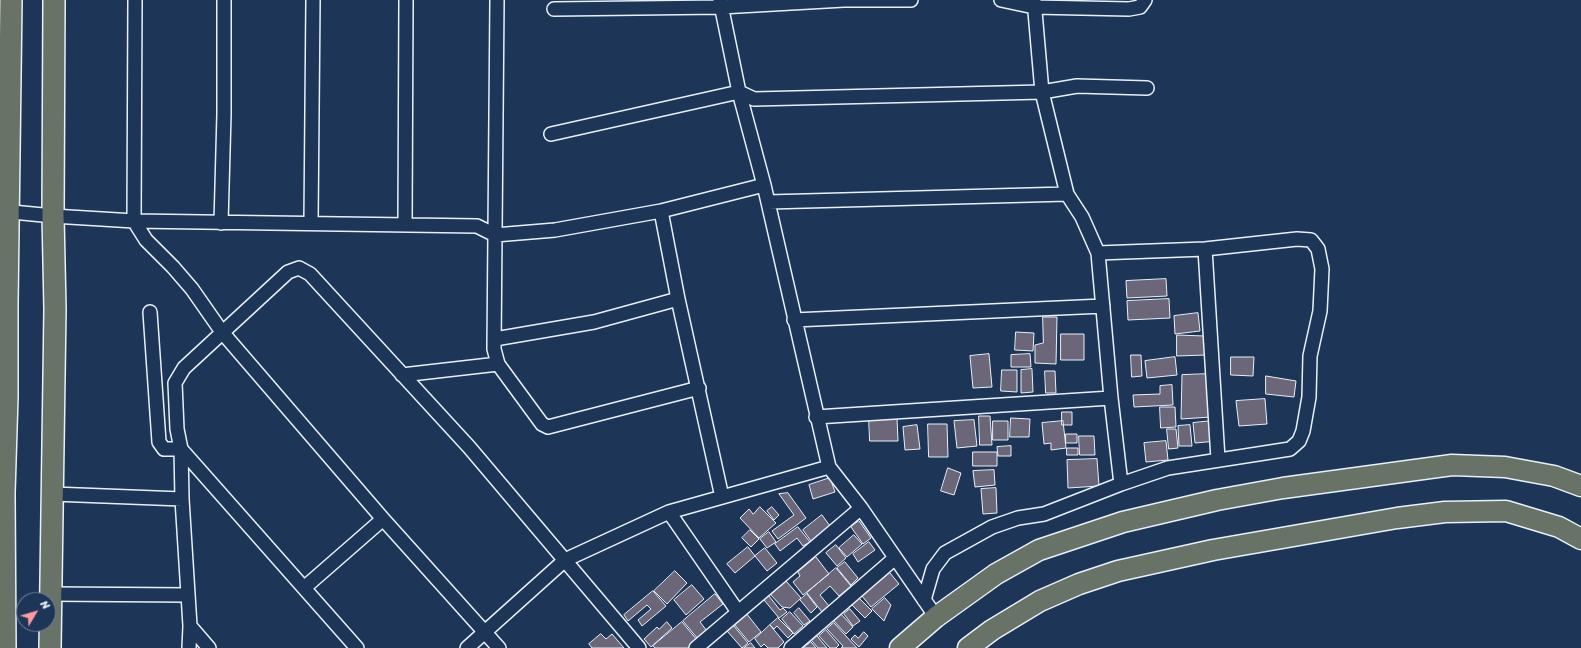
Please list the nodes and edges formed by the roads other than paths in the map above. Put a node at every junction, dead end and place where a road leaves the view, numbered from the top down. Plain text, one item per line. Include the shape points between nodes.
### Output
1 (11, 0) edge
2 (54, 0) edge
3 (135, 0) edge
4 (224, 0) edge
5 (313, 0) edge
6 (406, 0) edge
7 (497, 0) edge
8 (911, 0) edge
9 (1001, 0) edge
10 (1145, 0) edge
11 (720, 3) edge
12 (1034, 3) edge
13 (554, 9) dead end
14 (1147, 88) dead end
15 (740, 92) junction
16 (1042, 92) junction
17 (551, 134) dead end
18 (764, 185) junction
19 (1067, 194) junction
20 (768, 202) junction
21 (4, 211) edge
22 (661, 211) junction
23 (53, 216) junction
24 (134, 221) junction
25 (311, 222) junction
26 (221, 223) junction
27 (405, 224) junction
28 (495, 235) junction
29 (1205, 249) junction
30 (1098, 253) junction
31 (678, 299) junction
32 (3, 304) edge
33 (1103, 306) junction
34 (150, 312) dead end
35 (794, 320) junction
36 (222, 332) junction
37 (495, 339) junction
38 (498, 364) junction
39 (402, 375) junction
40 (698, 388) junction
41 (4, 397) edge
42 (1111, 398) junction
43 (816, 417) junction
44 (181, 449) junction
45 (1218, 459) junction
46 (829, 467) junction
47 (1121, 484) junction
48 (1581, 486) edge
49 (2, 493) edge
50 (53, 494) junction
51 (722, 497) junction
52 (182, 499) junction
53 (861, 508) junction
54 (669, 512) junction
55 (383, 519) junction
56 (1581, 538) edge
57 (895, 558) junction
58 (565, 560) junction
59 (304, 588) junction
60 (50, 592) edge
61 (56, 594) edge
62 (188, 594) junction
63 (3, 596) edge
64 (924, 600) junction
65 (738, 612) junction
66 (936, 617) junction
67 (190, 626) junction
68 (50, 632) edge
69 (485, 632) junction
70 (5, 648) edge
71 (50, 648) edge
72 (188, 648) edge
73 (209, 648) edge
74 (357, 648) edge
75 (467, 648) edge
76 (499, 648) edge
77 (639, 648) edge
78 (696, 648) edge
79 (791, 648) edge
80 (900, 648) edge
81 (968, 648) edge

1 - 21 highway
2 - 23 highway
3 - 24 street
4 - 26 street
5 - 25 street
6 - 27 street
7 - 28 street
8 - 11 street
9 - 12 street
10 - 12 street via 1140,7 1129,9
11 - 13 street
11 - 15 street
12 - 16 street
14 - 16 street via 1077,86
15 - 16 street via 754,99
15 - 17 street
15 - 18 street
16 - 19 street
18 - 20 street
18 - 22 street
19 - 20 street
19 - 30 street via 1082,217
20 - 35 street
21 - 23 street
21 - 32 highway
22 - 28 street via 555,230
22 - 31 street
23 - 24 street
23 - 50 highway
24 - 26 street
24 - 36 street via 146,240 192,289
25 - 26 street
25 - 27 street
27 - 28 street via 477,226
28 - 37 street
29 - 30 street
29 - 45 street
29 - 45 street via 1297,239 1311,240 1318,249 1322,269 1320,311 1310,356 1309,397 1303,431 1298,442 1290,449
30 - 33 street
31 - 37 street via 594,322
31 - 40 street
32 - 41 highway
33 - 35 street
33 - 42 street
34 - 44 street via 159,442 164,449
35 - 43 street
36 - 39 street via 288,272 299,268 310,274
36 - 44 street via 184,368 175,383 176,429
36 - 55 street
37 - 38 street via 494,348
38 - 39 street
38 - 40 street via 542,424 548,427
39 - 58 street via 469,447
40 - 51 street
41 - 49 highway
42 - 43 street
42 - 47 street
43 - 46 street
44 - 52 street
44 - 59 street
45 - 47 street via 1168,468
46 - 51 street
46 - 53 street
47 - 64 street via 1044,514 1018,518 992,527 945,553 933,569
48 - 66 main road via 1554,476 1505,467 1452,465 1217,500 1123,522 1039,550 996,574
49 - 63 highway
50 - 52 street
50 - 60 highway
51 - 54 street
52 - 62 street
53 - 57 street
53 - 65 street
54 - 58 street
54 - 65 street
55 - 59 street
55 - 69 street
56 - 81 main road via 1559,527 1506,511 1445,512 1213,550 1118,571 1079,584 1040,601
57 - 64 street
57 - 79 street
58 - 69 street
58 - 77 street
59 - 74 street
61 - 62 street
62 - 67 street
63 - 70 highway
64 - 66 street
65 - 78 street
66 - 80 main road
67 - 72 street
67 - 73 street
68 - 71 highway
69 - 75 street
69 - 76 street

